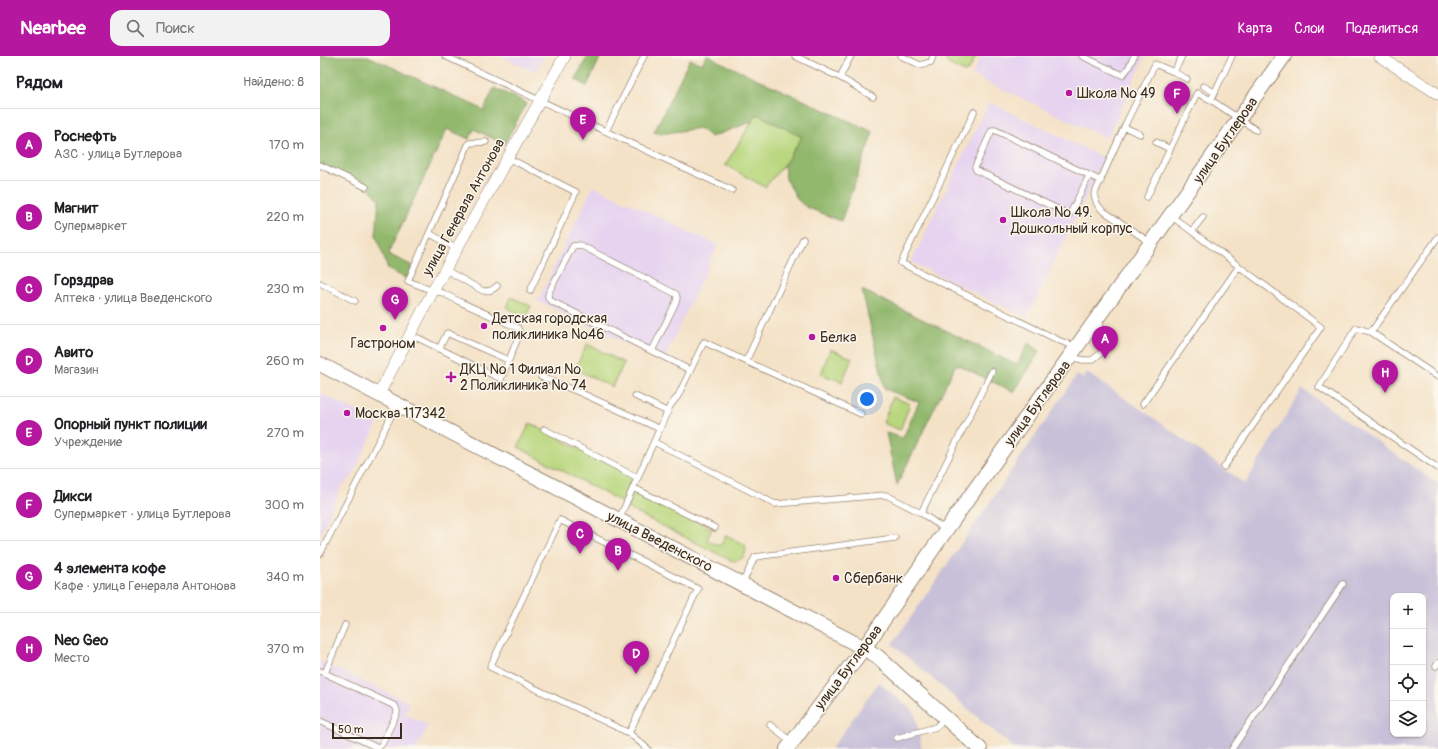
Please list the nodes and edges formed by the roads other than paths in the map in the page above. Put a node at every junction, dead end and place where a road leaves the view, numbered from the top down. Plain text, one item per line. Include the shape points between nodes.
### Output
1 (445, 56) edge
2 (565, 56) edge
3 (644, 56) edge
4 (795, 56) edge
5 (851, 56) edge
6 (901, 56) edge
7 (933, 56) edge
8 (1082, 56) edge
9 (1134, 56) edge
10 (1182, 56) edge
11 (1232, 56) edge
12 (1284, 56) edge
13 (1379, 56) edge
14 (1174, 72) junction
15 (841, 78) junction
16 (1187, 79) dead end
17 (1203, 86) dead end
18 (1214, 92) junction
19 (1438, 94) edge
20 (873, 97) dead end
21 (1211, 100) junction
22 (540, 101) junction
23 (974, 112) dead end
24 (1240, 118) junction
25 (1124, 127) junction
26 (1256, 130) dead end
27 (606, 131) junction
28 (1140, 134) dead end
29 (486, 142) dead end
30 (1156, 142) dead end
31 (1170, 149) junction
32 (508, 159) junction
33 (320, 165) edge
34 (1089, 176) junction
35 (1100, 182) junction
36 (366, 187) dead end
37 (732, 190) dead end
38 (1147, 197) dead end
39 (1171, 216) junction
40 (1203, 217) dead end
41 (1192, 231) junction
42 (429, 233) junction
43 (1438, 237) edge
44 (803, 238) dead end
45 (1151, 243) junction
46 (457, 249) junction
47 (1239, 266) junction
48 (446, 270) junction
49 (320, 283) edge
50 (496, 286) dead end
51 (433, 291) junction
52 (530, 291) dead end
53 (355, 301) dead end
54 (1096, 320) junction
55 (1371, 332) junction
56 (409, 338) junction
57 (439, 349) junction
58 (652, 351) junction
59 (1073, 352) junction
60 (508, 360) junction
61 (746, 361) junction
62 (320, 364) edge
63 (690, 370) junction
64 (992, 371) dead end
65 (541, 377) dead end
66 (1438, 377) edge
67 (379, 394) junction
68 (635, 396) dead end
69 (397, 404) junction
70 (1143, 404) dead end
71 (668, 412) junction
72 (861, 414) dead end
73 (544, 429) dead end
74 (660, 429) junction
75 (654, 442) junction
76 (1224, 467) dead end
77 (1438, 468) edge
78 (638, 478) junction
79 (634, 488) junction
80 (922, 513) junction
81 (619, 519) junction
82 (715, 528) dead end
83 (946, 530) junction
84 (895, 538) dead end
85 (320, 554) edge
86 (742, 584) junction
87 (1343, 584) dead end
88 (345, 625) dead end
89 (864, 648) junction
90 (322, 672) edge
91 (945, 718) junction
92 (320, 721) edge
93 (770, 725) dead end
94 (629, 734) junction
95 (897, 738) dead end
96 (790, 746) edge
97 (648, 749) edge
98 (980, 749) edge
99 (1232, 749) edge

1 - 22 lane
2 - 22 street, улица Генерала Антонова
3 - 27 lane
4 - 15 lane
5 - 15 lane
6 - 7 lane via 920,65 931,62
8 - 9 lane via 1122,75 1127,71
10 - 14 lane
11 - 18 lane
12 - 24 street, улица Бутлерова
13 - 19 street
14 - 16 lane
14 - 25 lane via 1155,64
15 - 20 lane
17 - 18 lane
18 - 21 lane
21 - 24 lane
21 - 31 lane via 1197,93
22 - 27 lane
22 - 32 street, улица Генерала Антонова
23 - 59 lane via 901,263 1060,341
24 - 26 lane
24 - 39 street, улица Бутлерова
25 - 28 lane
25 - 35 lane
27 - 37 lane
29 - 42 lane via 469,143
30 - 31 lane
31 - 38 lane
32 - 46 street, улица Генерала Антонова
32 - 52 lane via 576,192
33 - 36 lane
34 - 34 lane via 1069,214 976,170 975,166 994,130
34 - 35 lane
35 - 45 lane via 1094,196 1102,210
39 - 41 lane
39 - 45 street, улица Бутлерова
40 - 41 lane
41 - 47 lane
42 - 46 lane
42 - 51 lane via 408,281
43 - 55 lane
44 - 61 lane
45 - 54 street, улица Бутлерова
46 - 48 street, улица Генерала Антонова
47 - 70 lane
47 - 76 lane via 1321,327
48 - 50 lane via 483,291 489,291
48 - 51 street, улица Генерала Антонова
49 - 53 lane
51 - 56 street, улица Генерала Антонова
51 - 60 lane via 443,293 518,328 520,333
54 - 59 street, улица Бутлерова
54 - 59 lane via 1108,347 1092,360 1083,360
55 - 66 lane
55 - 77 lane via 1356,328 1319,387
56 - 57 lane via 418,338
56 - 67 street, улица Генерала Антонова
57 - 60 lane via 447,333
57 - 60 lane via 501,379
58 - 58 lane via 549,299 549,292 572,246 580,245 676,294 676,302
58 - 63 lane
59 - 83 street, улица Бутлерова
61 - 63 lane via 704,342
61 - 72 lane
62 - 67 street, улица Введенского
63 - 71 lane
64 - 80 lane
65 - 74 lane
67 - 69 street, улица Введенского
68 - 71 lane
69 - 81 street, улица Введенского
69 - 85 lane
71 - 74 lane
73 - 78 lane
74 - 75 lane
75 - 78 lane
75 - 80 lane via 775,504 886,495
78 - 79 lane
79 - 81 lane
79 - 82 lane
80 - 83 lane
81 - 86 street, улица Введенского
83 - 89 street, улица Бутлерова
84 - 86 lane via 755,557
86 - 89 street, улица Введенского
87 - 99 lane
88 - 90 lane
89 - 91 street, улица Введенского via 877,656
89 - 96 street, улица Бутлерова
90 - 92 lane via 394,706 397,713 378,748
91 - 95 lane via 936,727
91 - 98 street, улица Введенского
93 - 96 lane
94 - 94 lane via 490,667 560,520 698,589
94 - 97 lane

